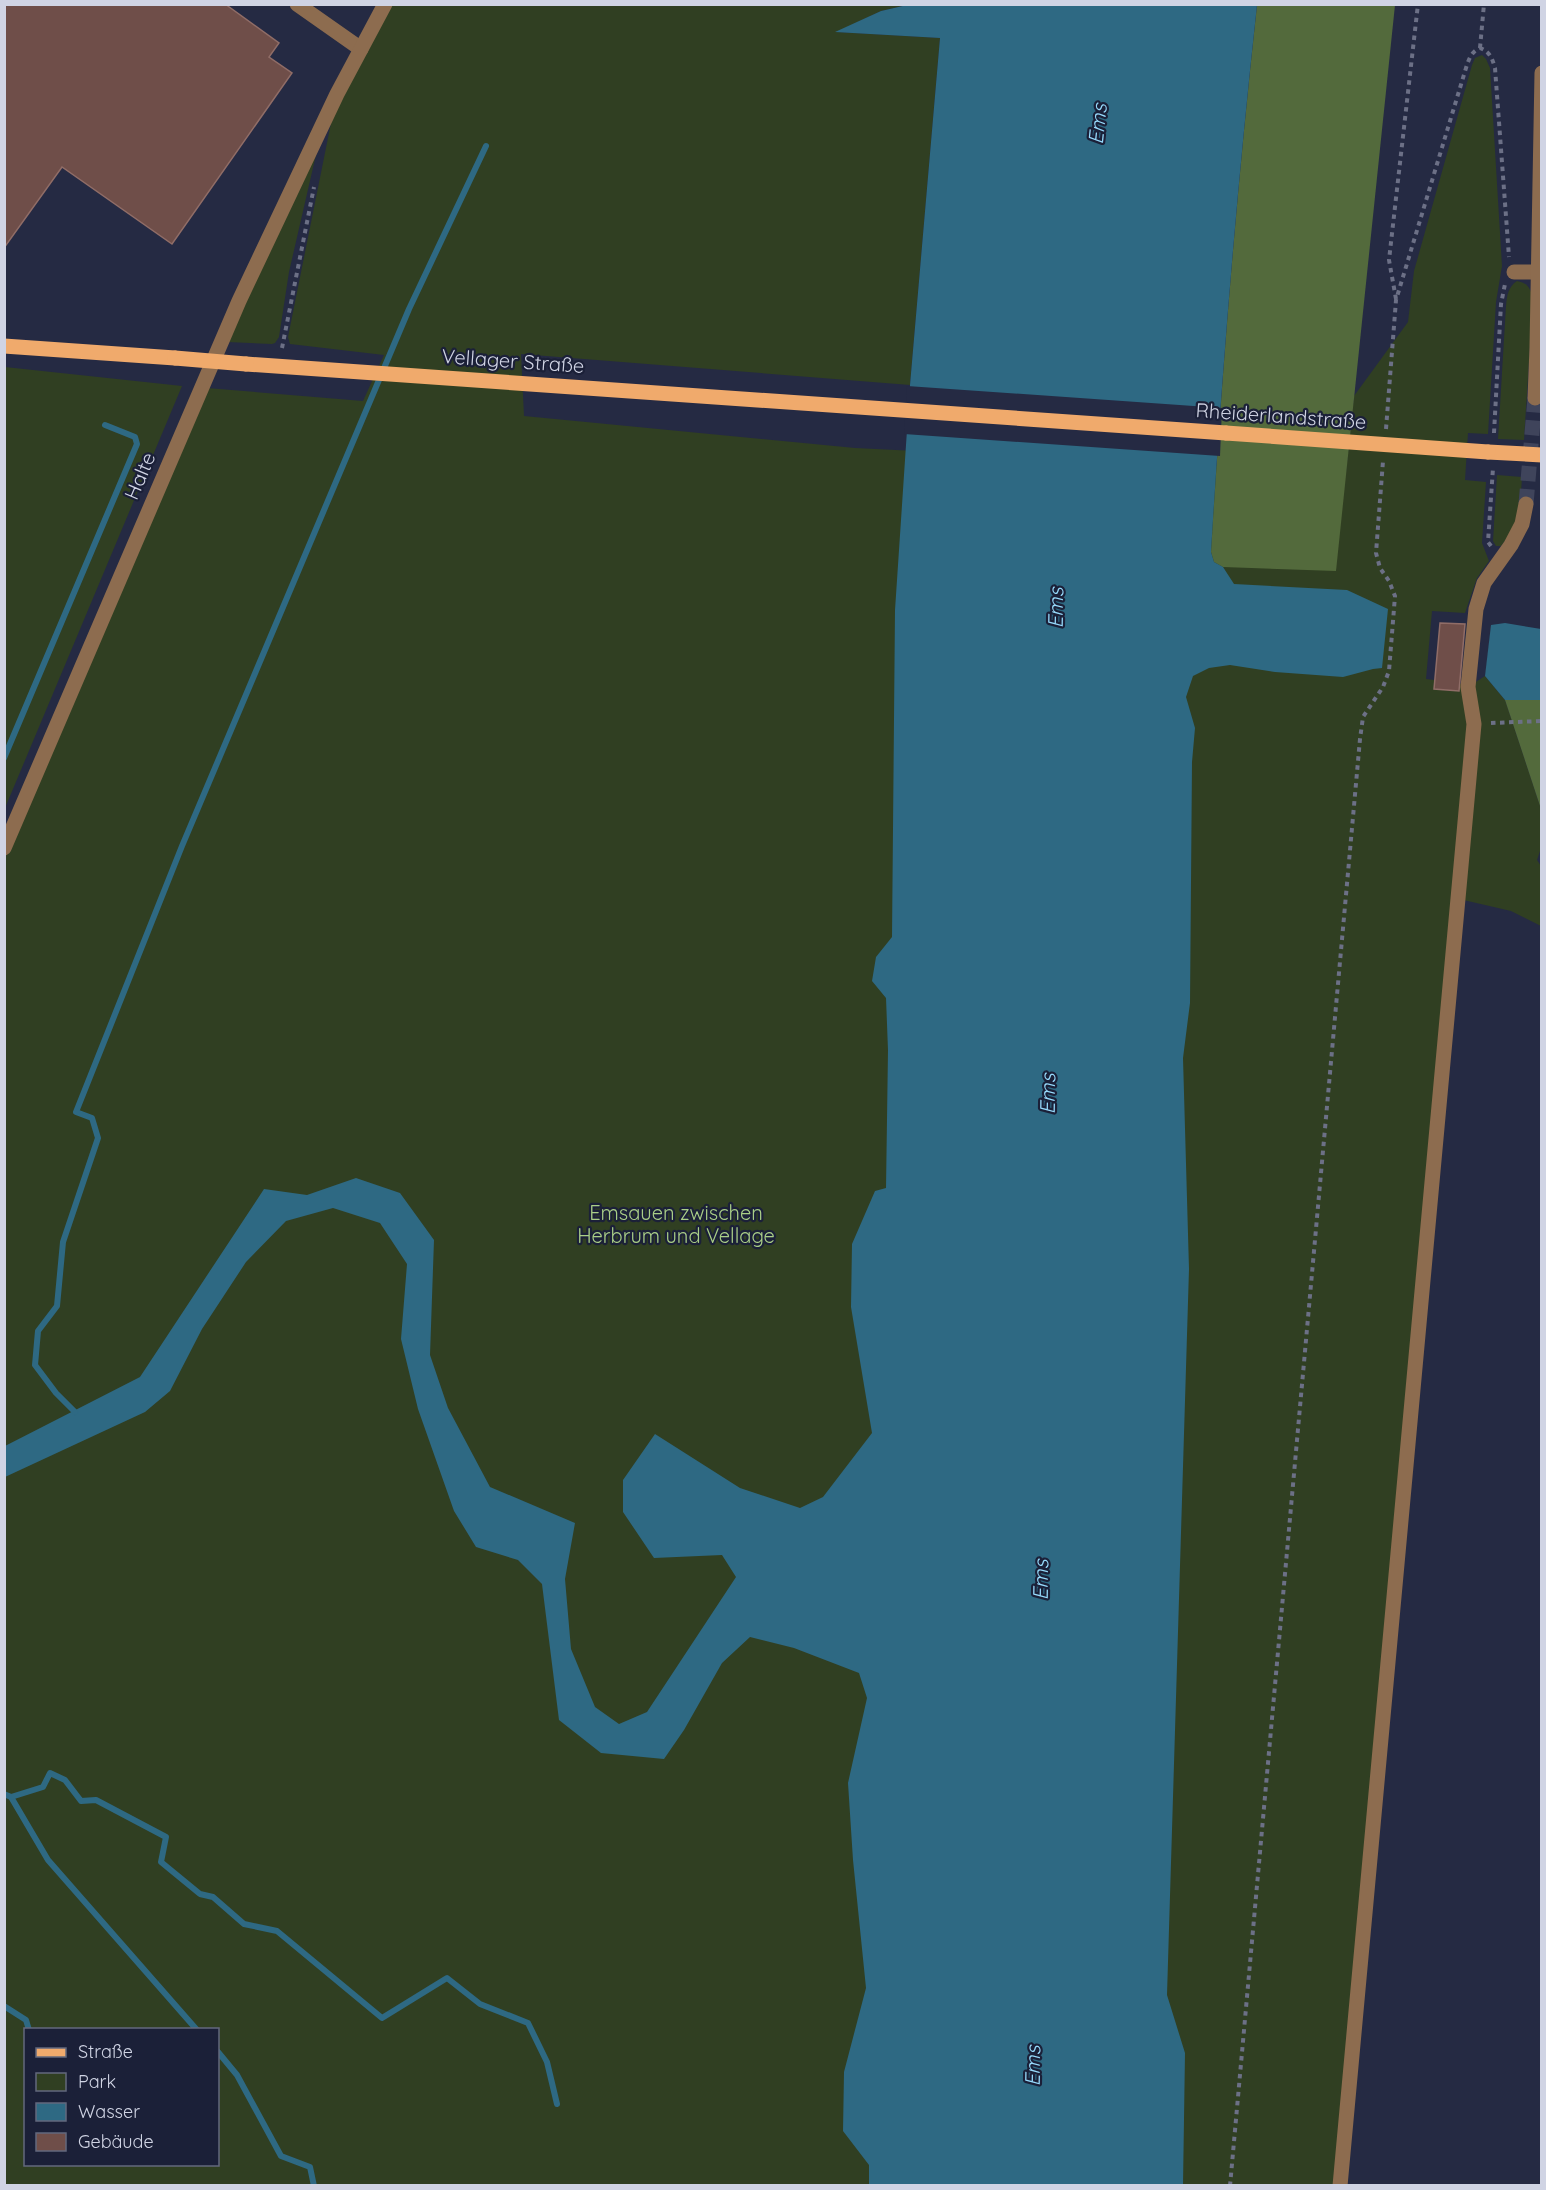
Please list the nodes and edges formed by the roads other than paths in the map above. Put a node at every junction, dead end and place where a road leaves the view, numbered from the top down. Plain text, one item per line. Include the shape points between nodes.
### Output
1 (297, 4) edge
2 (385, 4) edge
3 (362, 49) junction
4 (1542, 73) edge
5 (1514, 272) road end
6 (1539, 272) junction
7 (4, 346) edge
8 (1540, 348) edge
9 (1535, 398) tunnel mouth
10 (1018, 419) joint
11 (1542, 455) edge
12 (1526, 504) tunnel mouth
13 (4, 848) edge
14 (1340, 2186) edge

1 - 3 street
2 - 3 street, Halte
3 - 13 street, Halte via 225,331
4 - 6 street
5 - 6 street
6 - 8 street
7 - 10 main road, Vellager Straße, bridge
8 - 9 street
10 - 11 main road, Rheiderlandstraße, bridge
12 - 14 street via 1522,524 1484,583 1476,609 1468,687 1474,724

